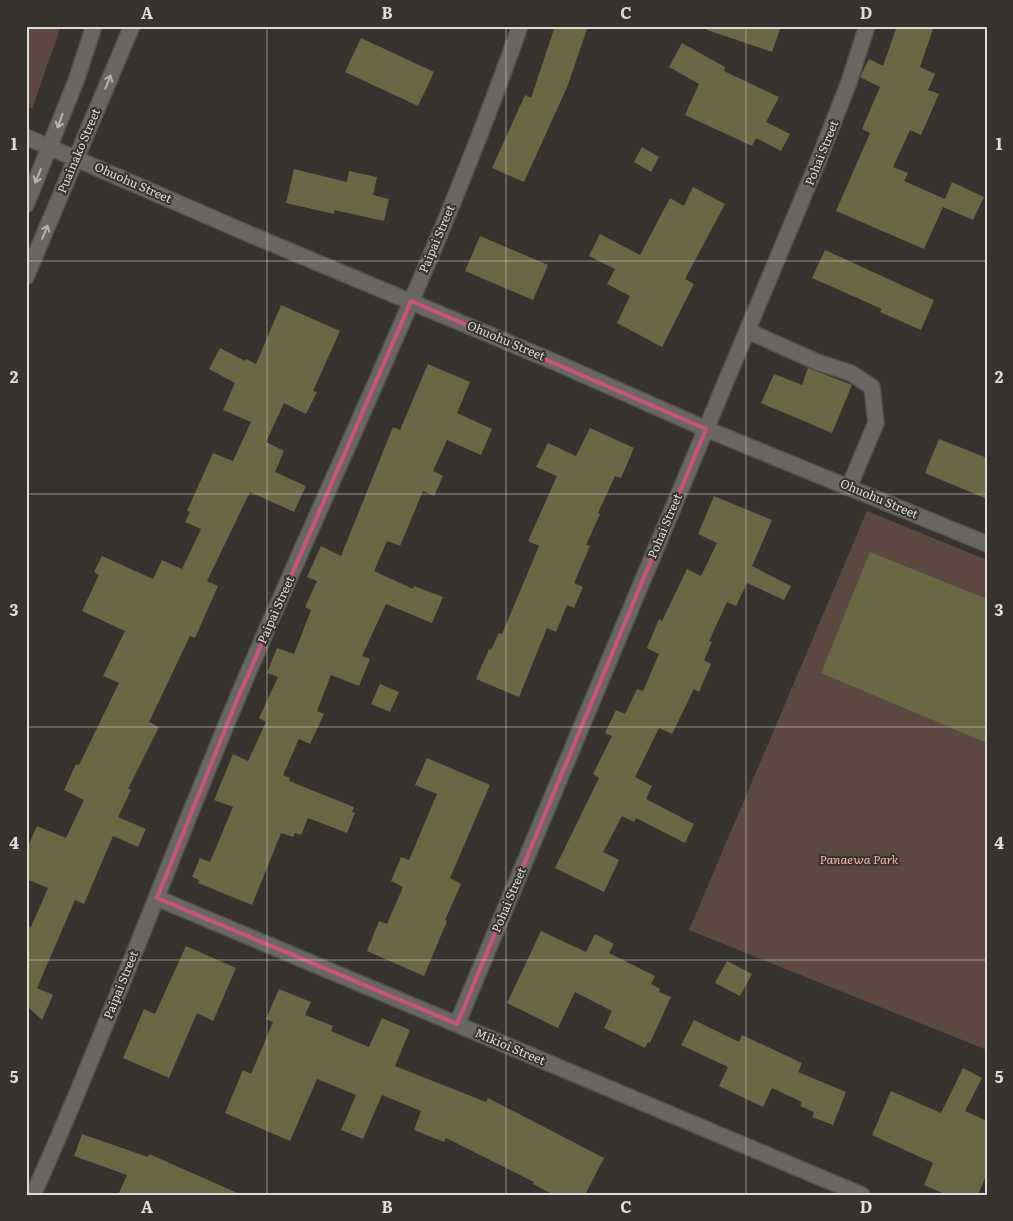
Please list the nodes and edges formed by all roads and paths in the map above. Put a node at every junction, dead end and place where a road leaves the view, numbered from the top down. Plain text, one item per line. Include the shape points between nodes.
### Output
1 (94, 26) edge
2 (132, 26) edge
3 (520, 26) edge
4 (867, 26) edge
5 (26, 137) edge
6 (50, 147) junction
7 (75, 158) junction
8 (26, 205) edge
9 (26, 276) edge
10 (411, 301) junction
11 (748, 331) junction
12 (706, 429) junction
13 (849, 487) junction
14 (987, 544) edge
15 (157, 898) junction
16 (457, 1024) junction
17 (33, 1195) edge
18 (862, 1195) edge

1 -> 6 street
7 -> 2 street, Puainako Street
3 - 10 street, Paipai Street via 491,110
4 - 11 street, Pohai Street via 836,118
5 - 6 street, Ohuohu Street
6 - 7 street, Ohuohu Street
6 -> 8 street
9 -> 7 street, Puainako Street
7 - 10 street, Ohuohu Street
10 - 12 street, Ohuohu Street
10 - 15 street, Paipai Street via 238,698
11 - 12 street, Pohai Street
11 - 13 street via 817,362 852,373 872,387 876,423
12 - 13 street, Ohuohu Street
12 - 16 street, Pohai Street
13 - 14 street, Ohuohu Street
15 - 16 street, Mikioi Street
15 - 17 street, Paipai Street
16 - 18 street, Mikioi Street

